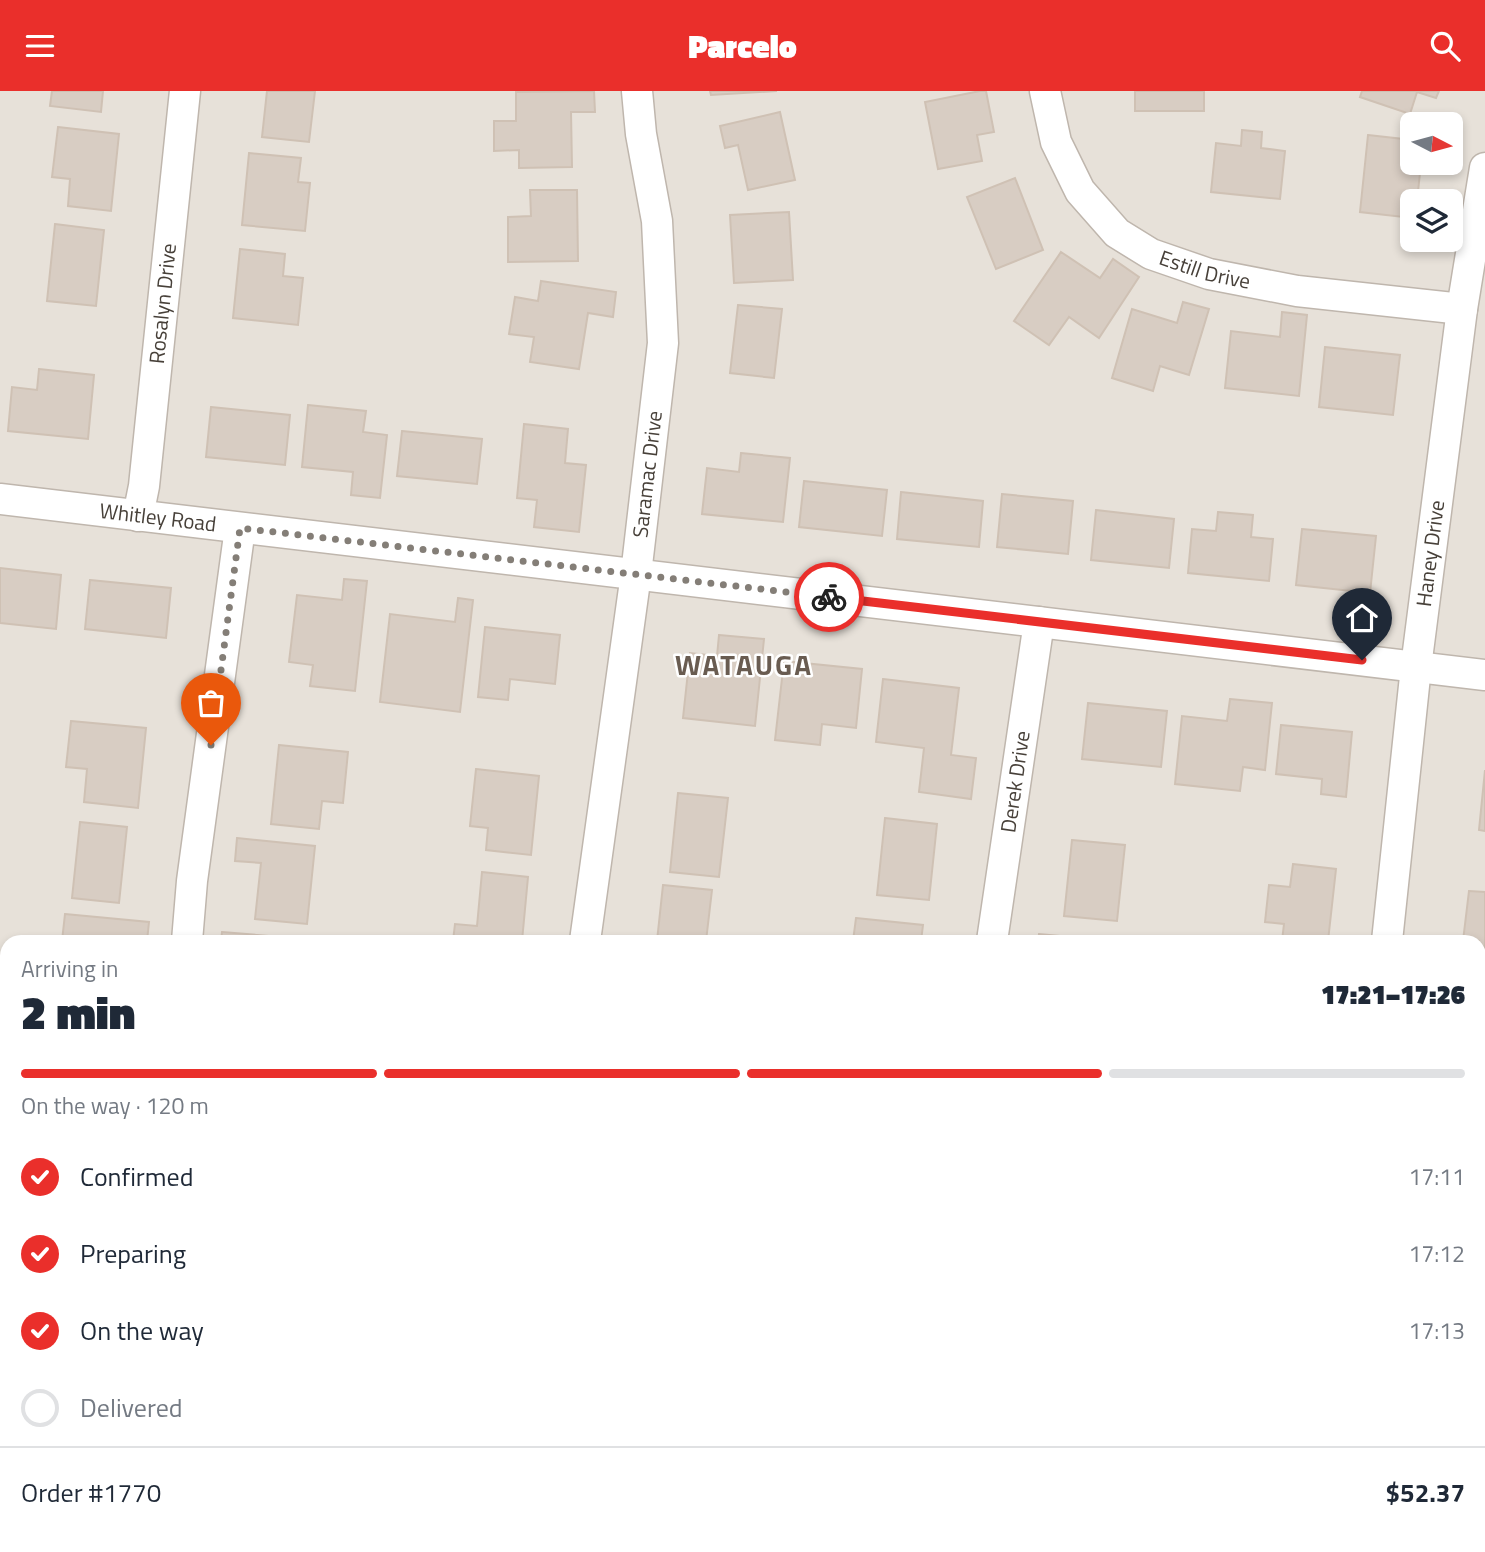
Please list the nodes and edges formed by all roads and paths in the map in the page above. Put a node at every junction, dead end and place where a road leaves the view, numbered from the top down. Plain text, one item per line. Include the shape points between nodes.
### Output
1 (185, 91) edge
2 (637, 91) edge
3 (1045, 91) edge
4 (1485, 168) edge
5 (1462, 309) junction
6 (0, 499) edge
7 (138, 516) junction
8 (240, 528) junction
9 (636, 574) junction
10 (1039, 622) junction
11 (1416, 667) junction
12 (1485, 675) edge
13 (188, 935) edge
14 (586, 935) edge
15 (993, 935) edge
16 (1388, 935) edge

1 - 7 street, Rosalyn Drive
2 - 9 street, Saramac Drive via 657,221 663,342
3 - 5 street, Estill Drive via 1056,142 1080,191 1117,233 1152,254 1209,274 1297,291
4 - 5 street, Haney Drive
5 - 11 street, Haney Drive
6 - 7 street, Whitley Road
7 - 8 street, Whitley Road
8 - 9 street, Whitley Road
8 - 13 street
9 - 10 street, Whitley Road
9 - 14 street, Saramac Drive
10 - 11 street, Whitley Road
10 - 15 street, Derek Drive
11 - 12 street, Whitley Road
11 - 16 street, Haney Drive

